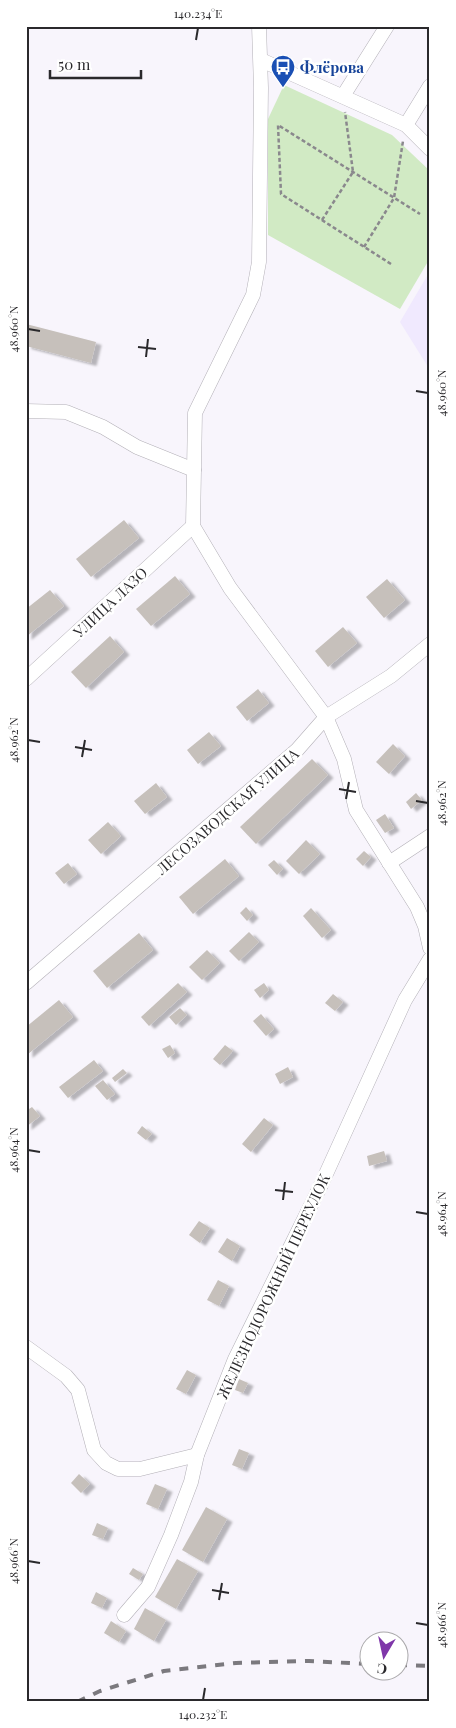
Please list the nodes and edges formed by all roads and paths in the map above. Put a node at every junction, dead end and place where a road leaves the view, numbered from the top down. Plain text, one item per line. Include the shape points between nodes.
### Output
1 (259, 26) edge
2 (387, 26) edge
3 (261, 60) junction
4 (430, 86) edge
5 (343, 96) junction
6 (406, 124) junction
7 (430, 149) edge
8 (352, 172) junction
9 (394, 198) junction
10 (420, 214) dead end
11 (322, 220) junction
12 (364, 247) junction
13 (391, 264) dead end
14 (26, 411) edge
15 (194, 470) junction
16 (193, 526) junction
17 (430, 644) edge
18 (26, 679) edge
19 (326, 717) junction
20 (430, 836) edge
21 (389, 863) junction
22 (430, 948) edge
23 (430, 959) edge
24 (26, 983) edge
25 (26, 1347) edge
26 (197, 1456) junction
27 (124, 1615) dead end

1 - 3 street
2 - 5 street
3 - 5 street
3 - 15 street via 259,262 253,295 196,413
4 - 6 street
5 - 6 street
5 - 8 path
6 - 7 street
6 - 9 path
8 - 9 path
8 - 11 path
8 - 11 path via 278,125 282,194
9 - 10 path
9 - 12 path
11 - 12 path
12 - 13 path
14 - 15 street via 66,412 103,427 137,447
15 - 16 street
16 - 18 street, УЛИЦА ЛАЗО
16 - 19 street via 230,588
17 - 19 street, ЛЕСОЗАВОДСКАЯ УЛИЦА via 390,676
19 - 21 street via 344,759 356,810
19 - 24 street, ЛЕСОЗАВОДСКАЯ УЛИЦА via 298,750
20 - 21 street
21 - 22 street via 417,907
23 - 26 street, ЖЕЛЕЗНОДОРОЖНЫЙ ПЕРЕУЛОК via 404,1000 321,1185 235,1359
25 - 26 street via 66,1376 78,1390 94,1450 106,1463 118,1469 140,1469
26 - 27 street, ЖЕЛЕЗНОДОРОЖНЫЙ ПЕРЕУЛОК via 191,1482 148,1586

